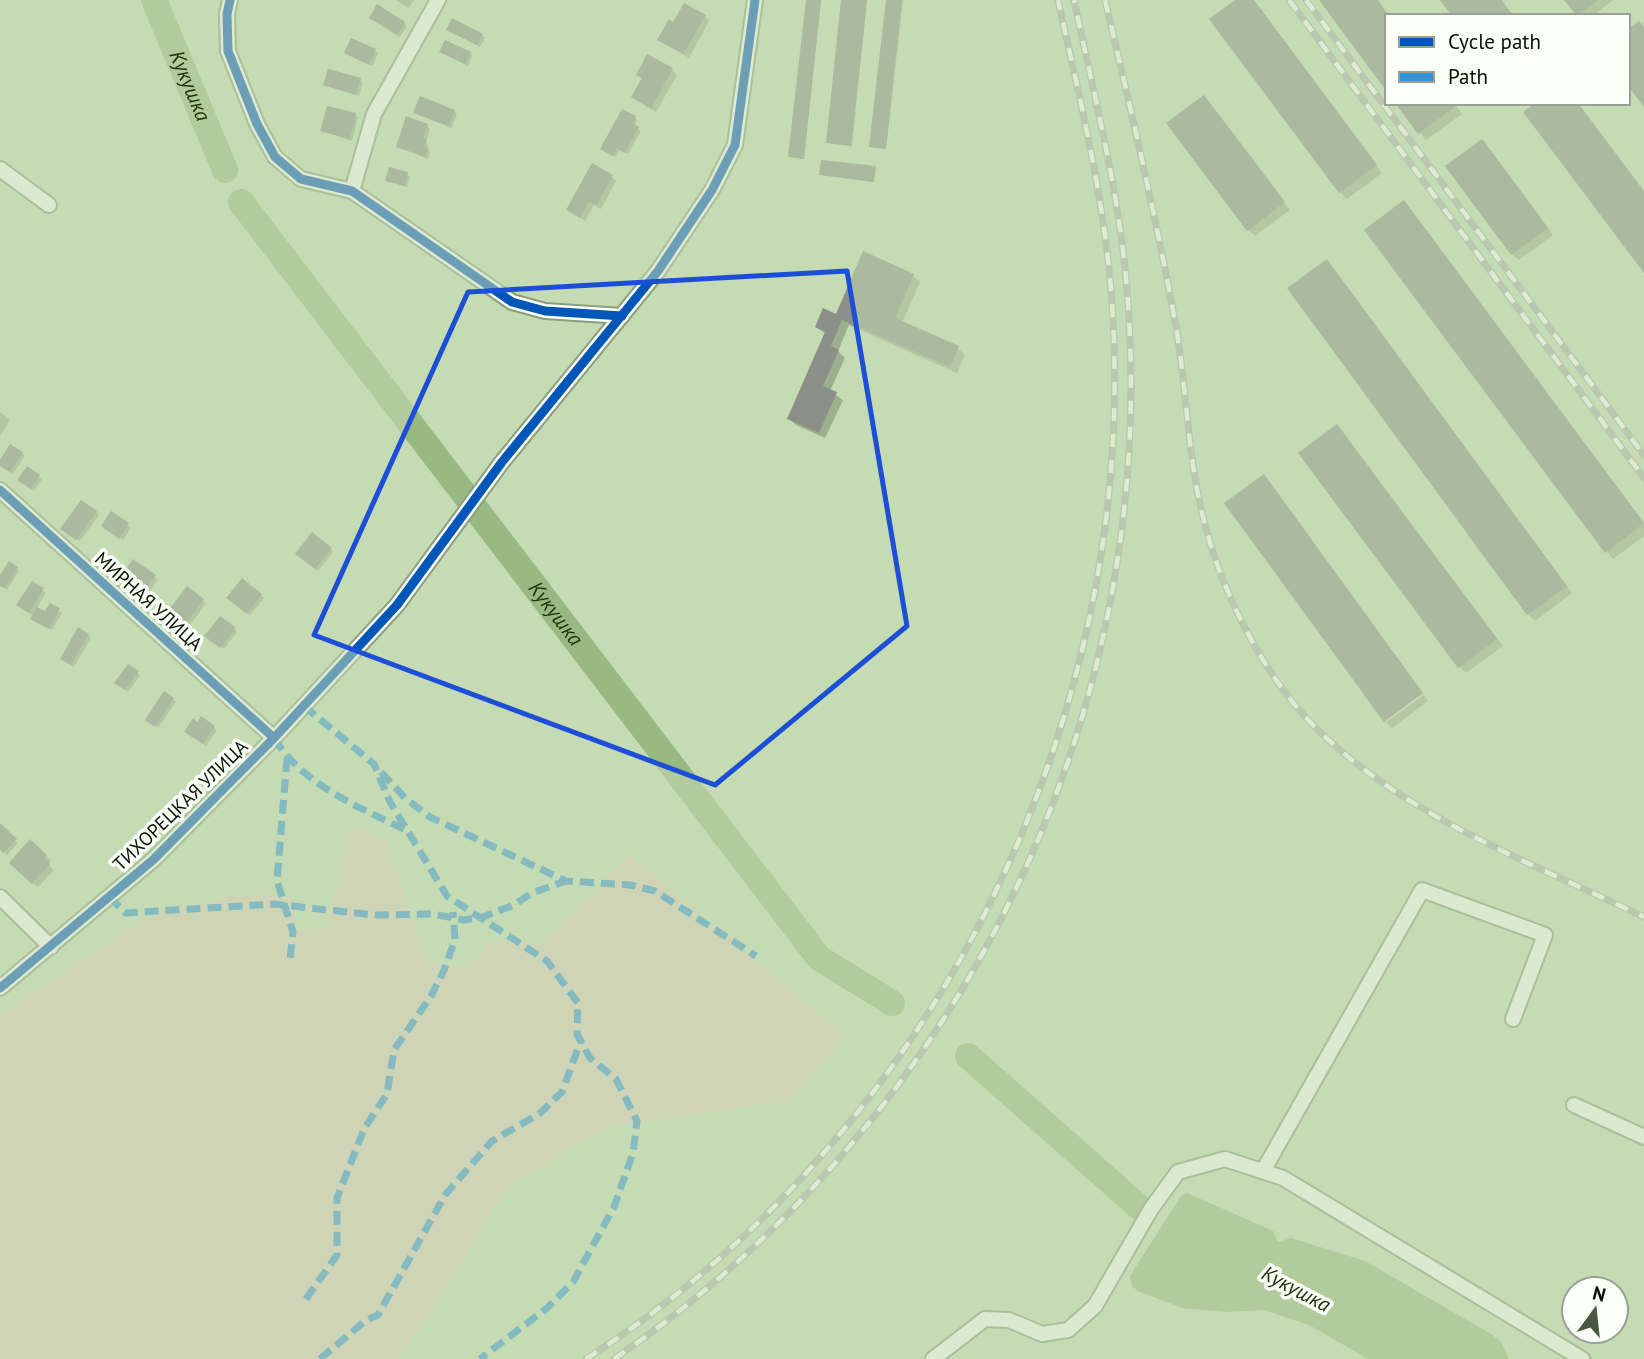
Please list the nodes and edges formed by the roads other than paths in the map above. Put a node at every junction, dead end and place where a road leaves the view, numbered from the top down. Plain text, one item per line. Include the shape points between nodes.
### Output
1 (230, 0) edge
2 (438, 0) edge
3 (755, 0) edge
4 (0, 169) edge
5 (352, 191) junction
6 (49, 205) dead end
7 (622, 316) junction
8 (0, 489) edge
9 (274, 738) junction
10 (0, 897) edge
11 (51, 947) junction
12 (0, 989) edge
13 (1513, 1018) dead end
14 (1574, 1105) dead end
15 (1644, 1138) edge
16 (1263, 1171) junction
17 (933, 1359) edge
18 (1582, 1359) edge

1 - 5 street via 228,51 275,157 301,179
2 - 5 street via 374,114
3 - 7 street via 735,145 712,190
4 - 6 street
5 - 7 street via 512,302 545,311
7 - 9 street, ТИХОРЕЦКАЯ УЛИЦА via 502,462 397,605
8 - 9 street, МИРНАЯ УЛИЦА
9 - 11 street, ТИХОРЕЦКАЯ УЛИЦА via 153,860
10 - 11 street
11 - 12 street, ТИХОРЕЦКАЯ УЛИЦА
13 - 16 street via 1545,935 1422,890
14 - 15 street
16 - 17 street via 1225,1159 1178,1172 1095,1306 1068,1330 1042,1334 1010,1320 985,1318
16 - 18 street via 1283,1178

